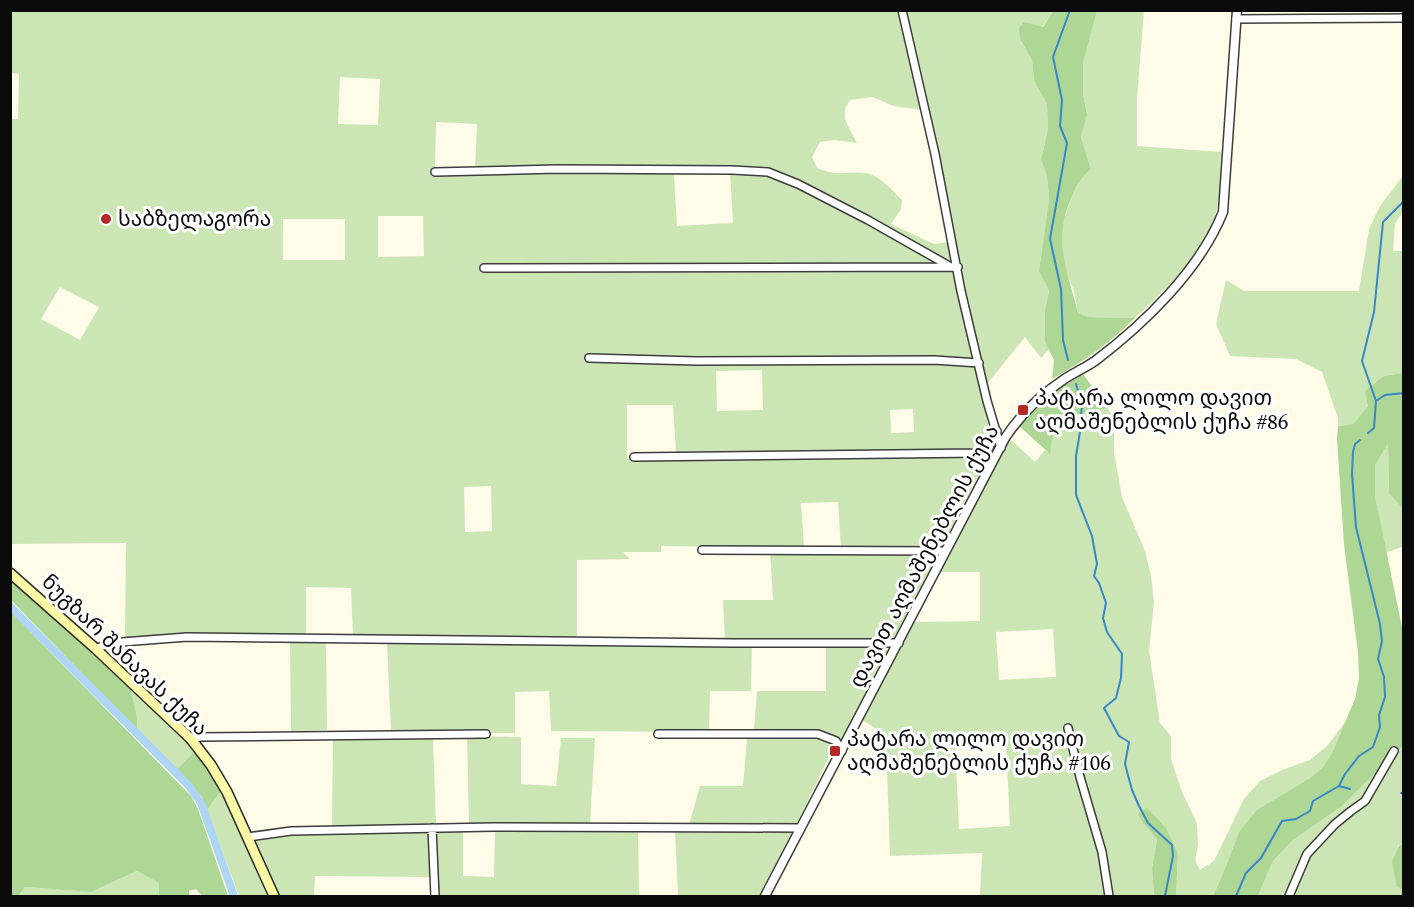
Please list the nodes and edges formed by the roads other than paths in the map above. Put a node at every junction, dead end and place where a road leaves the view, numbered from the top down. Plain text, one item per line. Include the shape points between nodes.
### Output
1 (902, 10) edge
2 (1237, 15) edge
3 (1404, 18) edge
4 (435, 172) dead end
5 (954, 267) junction
6 (484, 268) dead end
7 (589, 358) dead end
8 (979, 363) junction
9 (997, 431) junction
10 (1001, 448) junction
11 (634, 457) dead end
12 (702, 550) dead end
13 (946, 551) junction
14 (10, 573) edge
15 (898, 643) junction
16 (96, 649) junction
17 (1068, 728) dead end
18 (486, 734) dead end
19 (658, 735) dead end
20 (191, 740) junction
21 (842, 751) junction
22 (1394, 751) dead end
23 (432, 828) junction
24 (801, 828) junction
25 (248, 837) junction
26 (274, 897) edge
27 (435, 897) edge
28 (765, 897) edge
29 (1109, 897) edge
30 (1289, 897) edge

1 - 5 street via 935,154
2 - 3 street
2 - 10 street, დავით აღმაშენებლის ქუჩა via 1223,212 1214,234 1150,314 1092,363 1037,398 1015,423
4 - 5 street via 768,172
5 - 6 street
5 - 8 street
7 - 8 street
8 - 9 street
9 - 10 street
9 - 11 street via 989,447 979,453
10 - 13 street, დავით აღმაშენებლის ქუჩა
12 - 13 street
13 - 15 street, დავით აღმაშენებლის ქუჩა
14 - 16 main road, ნუგზარ შანავას ქუჩა
15 - 16 street via 187,637 109,644
15 - 21 street, დავით აღმაშენებლის ქუჩა
16 - 20 main road, ნუგზარ შანავას ქუჩა
17 - 29 street via 1102,852
18 - 20 street
19 - 21 street via 818,734 836,741
20 - 25 main road, ნუგზარ შანავას ქუჩა via 227,792
21 - 24 street, დავით აღმაშენებლის ქუჩა
22 - 30 street via 1365,801 1335,824 1307,854
23 - 24 street
23 - 25 street via 291,831
23 - 27 street
24 - 28 street, დავით აღმაშენებლის ქუჩა
25 - 26 main road, ნუგზარ შანავას ქუჩა

